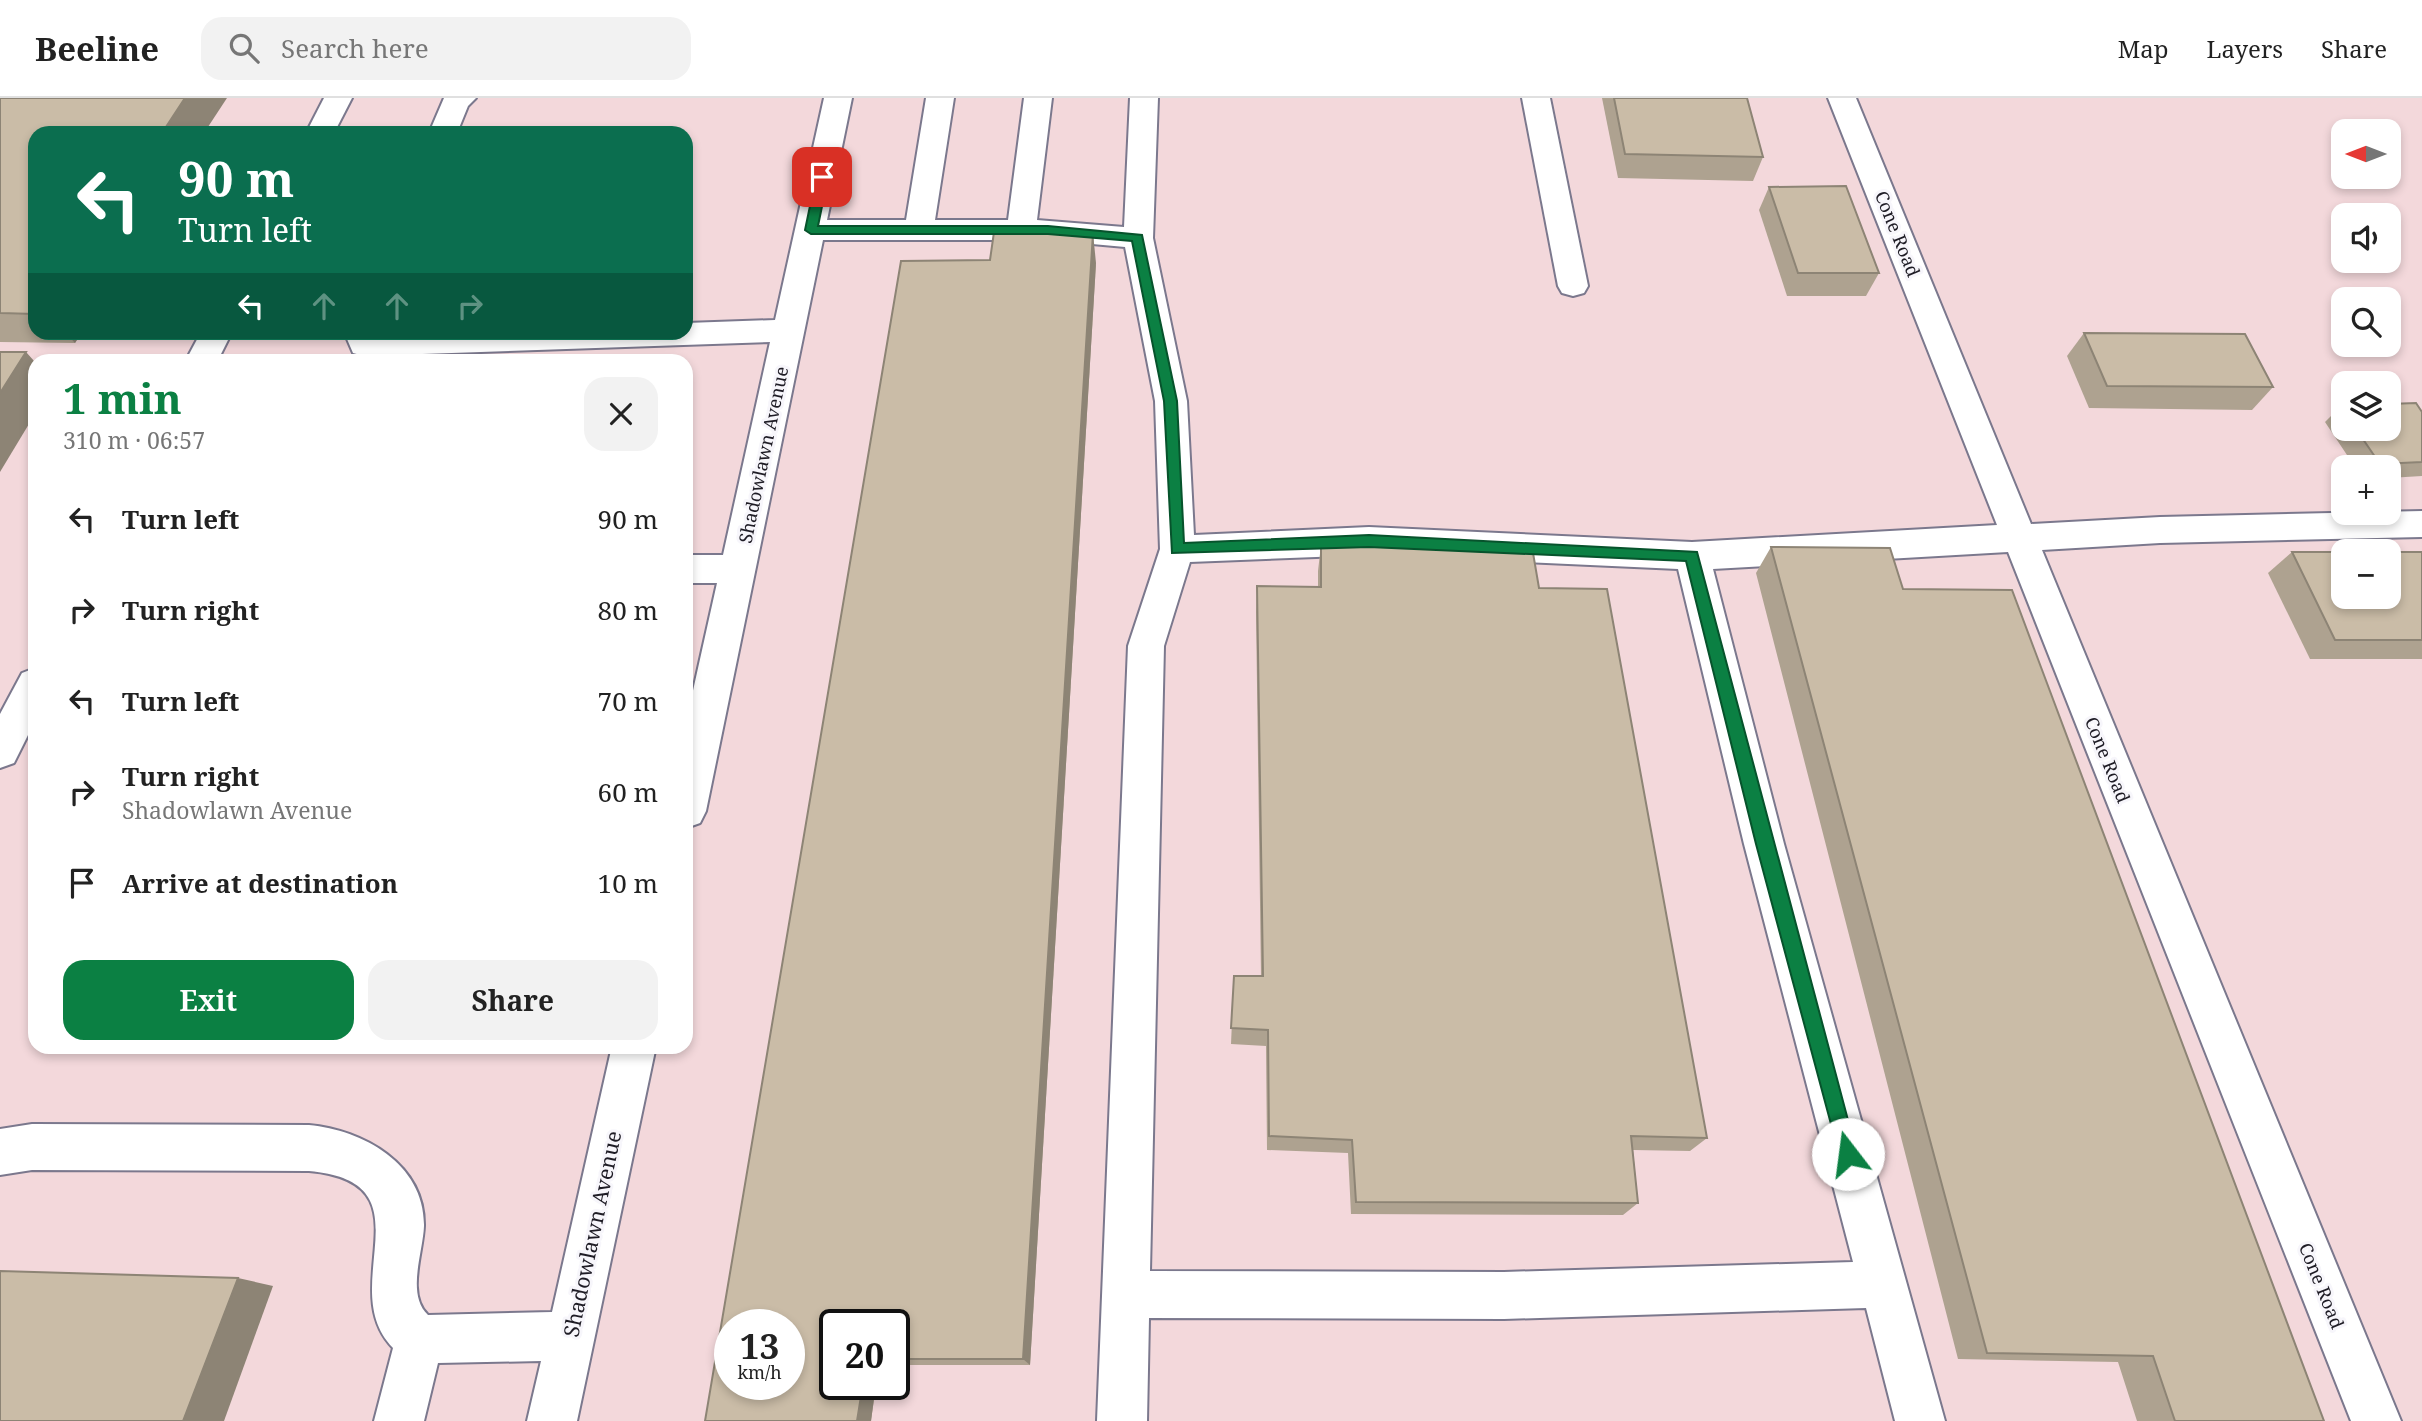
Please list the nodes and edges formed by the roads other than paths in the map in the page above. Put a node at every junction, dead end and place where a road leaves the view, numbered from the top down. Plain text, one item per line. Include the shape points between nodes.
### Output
1 (338, 98) edge
2 (463, 98) edge
3 (838, 98) edge
4 (940, 98) edge
5 (1038, 98) edge
6 (1144, 98) edge
7 (1536, 98) edge
8 (1842, 98) edge
9 (324, 126) edge
10 (446, 126) edge
11 (811, 230) junction
12 (919, 230) junction
13 (1021, 230) junction
14 (1138, 238) junction
15 (1573, 286) dead end
16 (790, 330) junction
17 (362, 340) edge
18 (691, 340) edge
19 (693, 340) edge
20 (611, 348) edge
21 (2422, 524) edge
22 (2019, 539) junction
23 (1177, 549) junction
24 (1692, 556) junction
25 (693, 569) edge
26 (739, 569) junction
27 (28, 697) edge
28 (0, 751) edge
29 (693, 779) edge
30 (632, 1054) edge
31 (0, 1152) edge
32 (1883, 1284) junction
33 (1126, 1294) junction
34 (570, 1336) junction
35 (420, 1339) junction
36 (399, 1421) edge
37 (552, 1421) edge
38 (1122, 1421) edge
39 (1920, 1421) edge
40 (2376, 1421) edge

1 - 9 street
2 - 10 street via 456,101
3 - 11 street, Shadowlawn Avenue
4 - 12 street
5 - 13 street
6 - 14 street
7 - 15 street
8 - 22 street, Cone Road
11 - 12 street
11 - 16 street, Shadowlawn Avenue
12 - 13 street
13 - 14 street
14 - 23 street via 1171,401
16 - 19 street
16 - 26 street, Shadowlawn Avenue
17 - 20 street via 364,345
18 - 20 street
21 - 22 street via 2160,530
22 - 24 street
22 - 40 street, Cone Road
23 - 24 street via 1369,541
23 - 33 street via 1146,646
24 - 32 street
25 - 26 street
26 - 29 street, Shadowlawn Avenue
27 - 28 street
30 - 34 street, Shadowlawn Avenue
31 - 35 street via 32,1147 309,1148 355,1158 394,1192 401,1215 394,1290 397,1311 404,1326
32 - 33 street via 1655,1294 1367,1298
32 - 39 street
33 - 38 street
34 - 35 street
34 - 37 street, Shadowlawn Avenue
35 - 36 street

